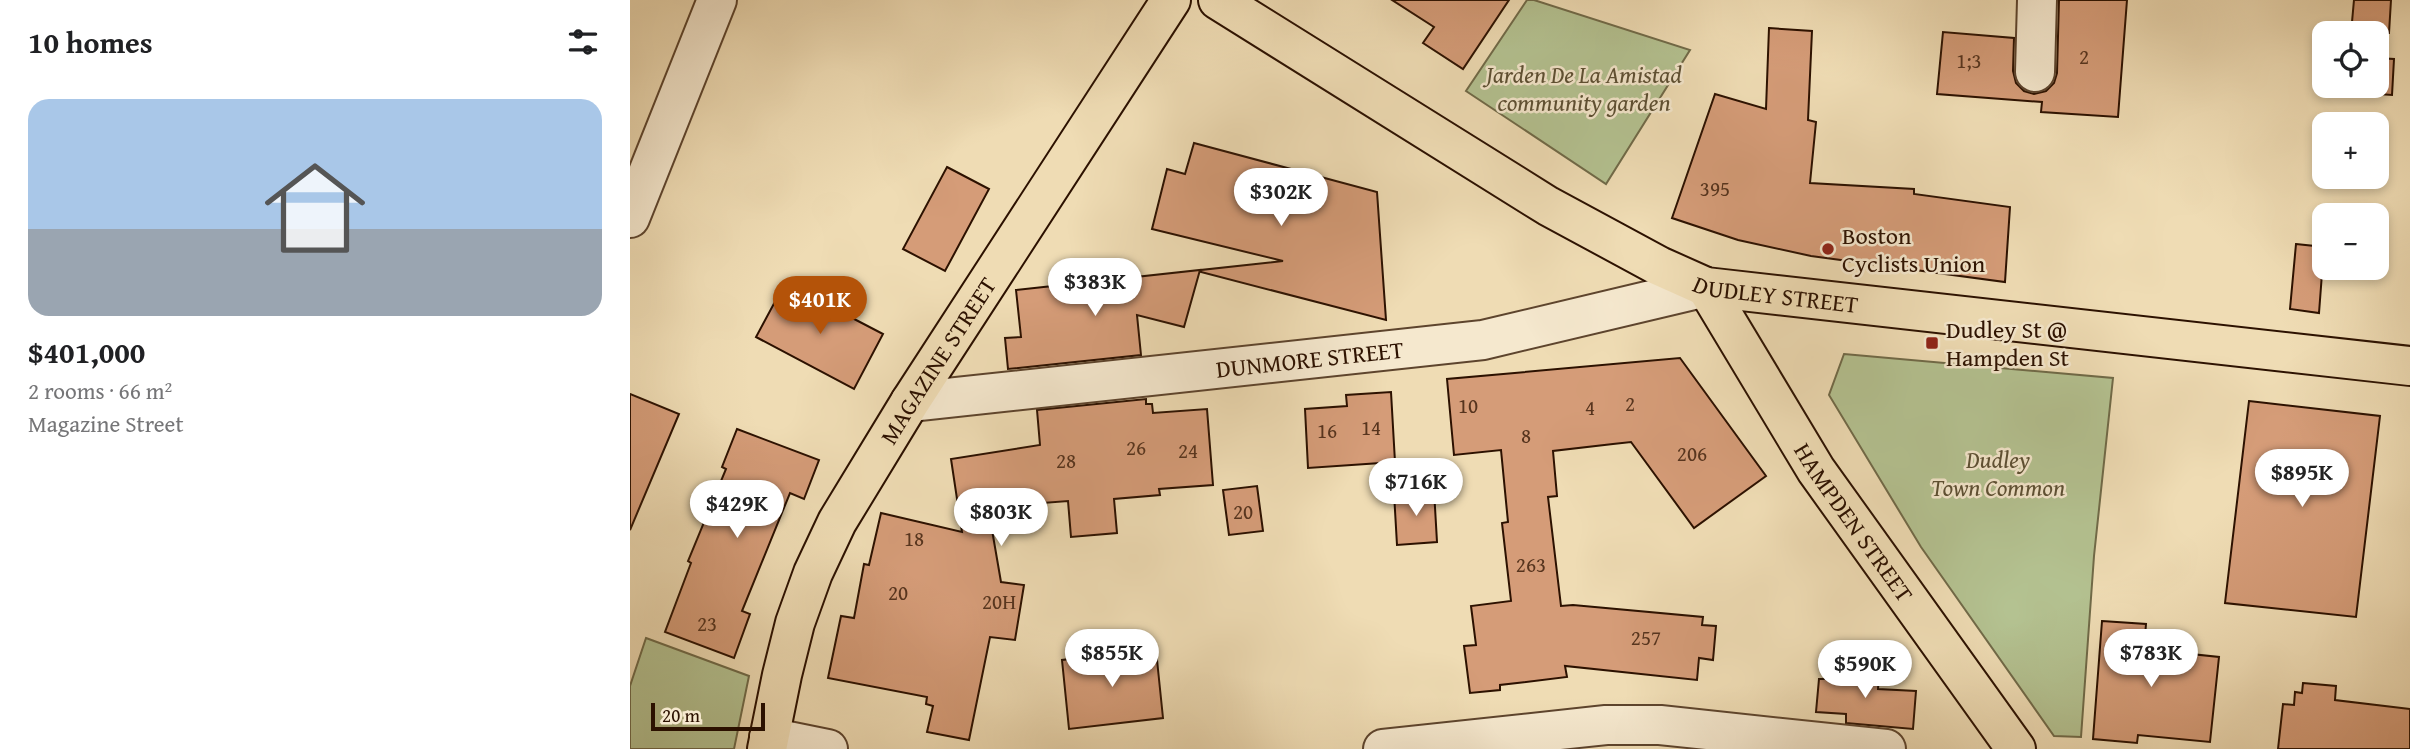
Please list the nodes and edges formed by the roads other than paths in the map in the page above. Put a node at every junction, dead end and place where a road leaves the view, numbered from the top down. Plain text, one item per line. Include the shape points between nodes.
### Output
1 (717, 0) edge
2 (1171, 0) edge
3 (1221, 0) edge
4 (2037, 0) edge
5 (2035, 72) dead end
6 (630, 218) edge
7 (1706, 287) junction
8 (2410, 366) edge
9 (910, 402) junction
10 (768, 743) edge
11 (828, 749) edge
12 (1383, 749) edge
13 (1886, 749) edge
14 (2017, 749) edge

1 - 6 street
2 - 9 main road, MAGAZINE STREET
3 - 7 main road, DUDLEY STREET via 1548,206
4 - 5 street
7 - 8 main road, DUDLEY STREET
7 - 9 street, DUNMORE STREET via 1483,340
7 - 14 main road, HAMPDEN STREET via 1816,470
9 - 10 main road, MAGAZINE STREET via 848,503 813,573 795,623
10 - 11 street
12 - 13 street via 1606,725 1660,725

